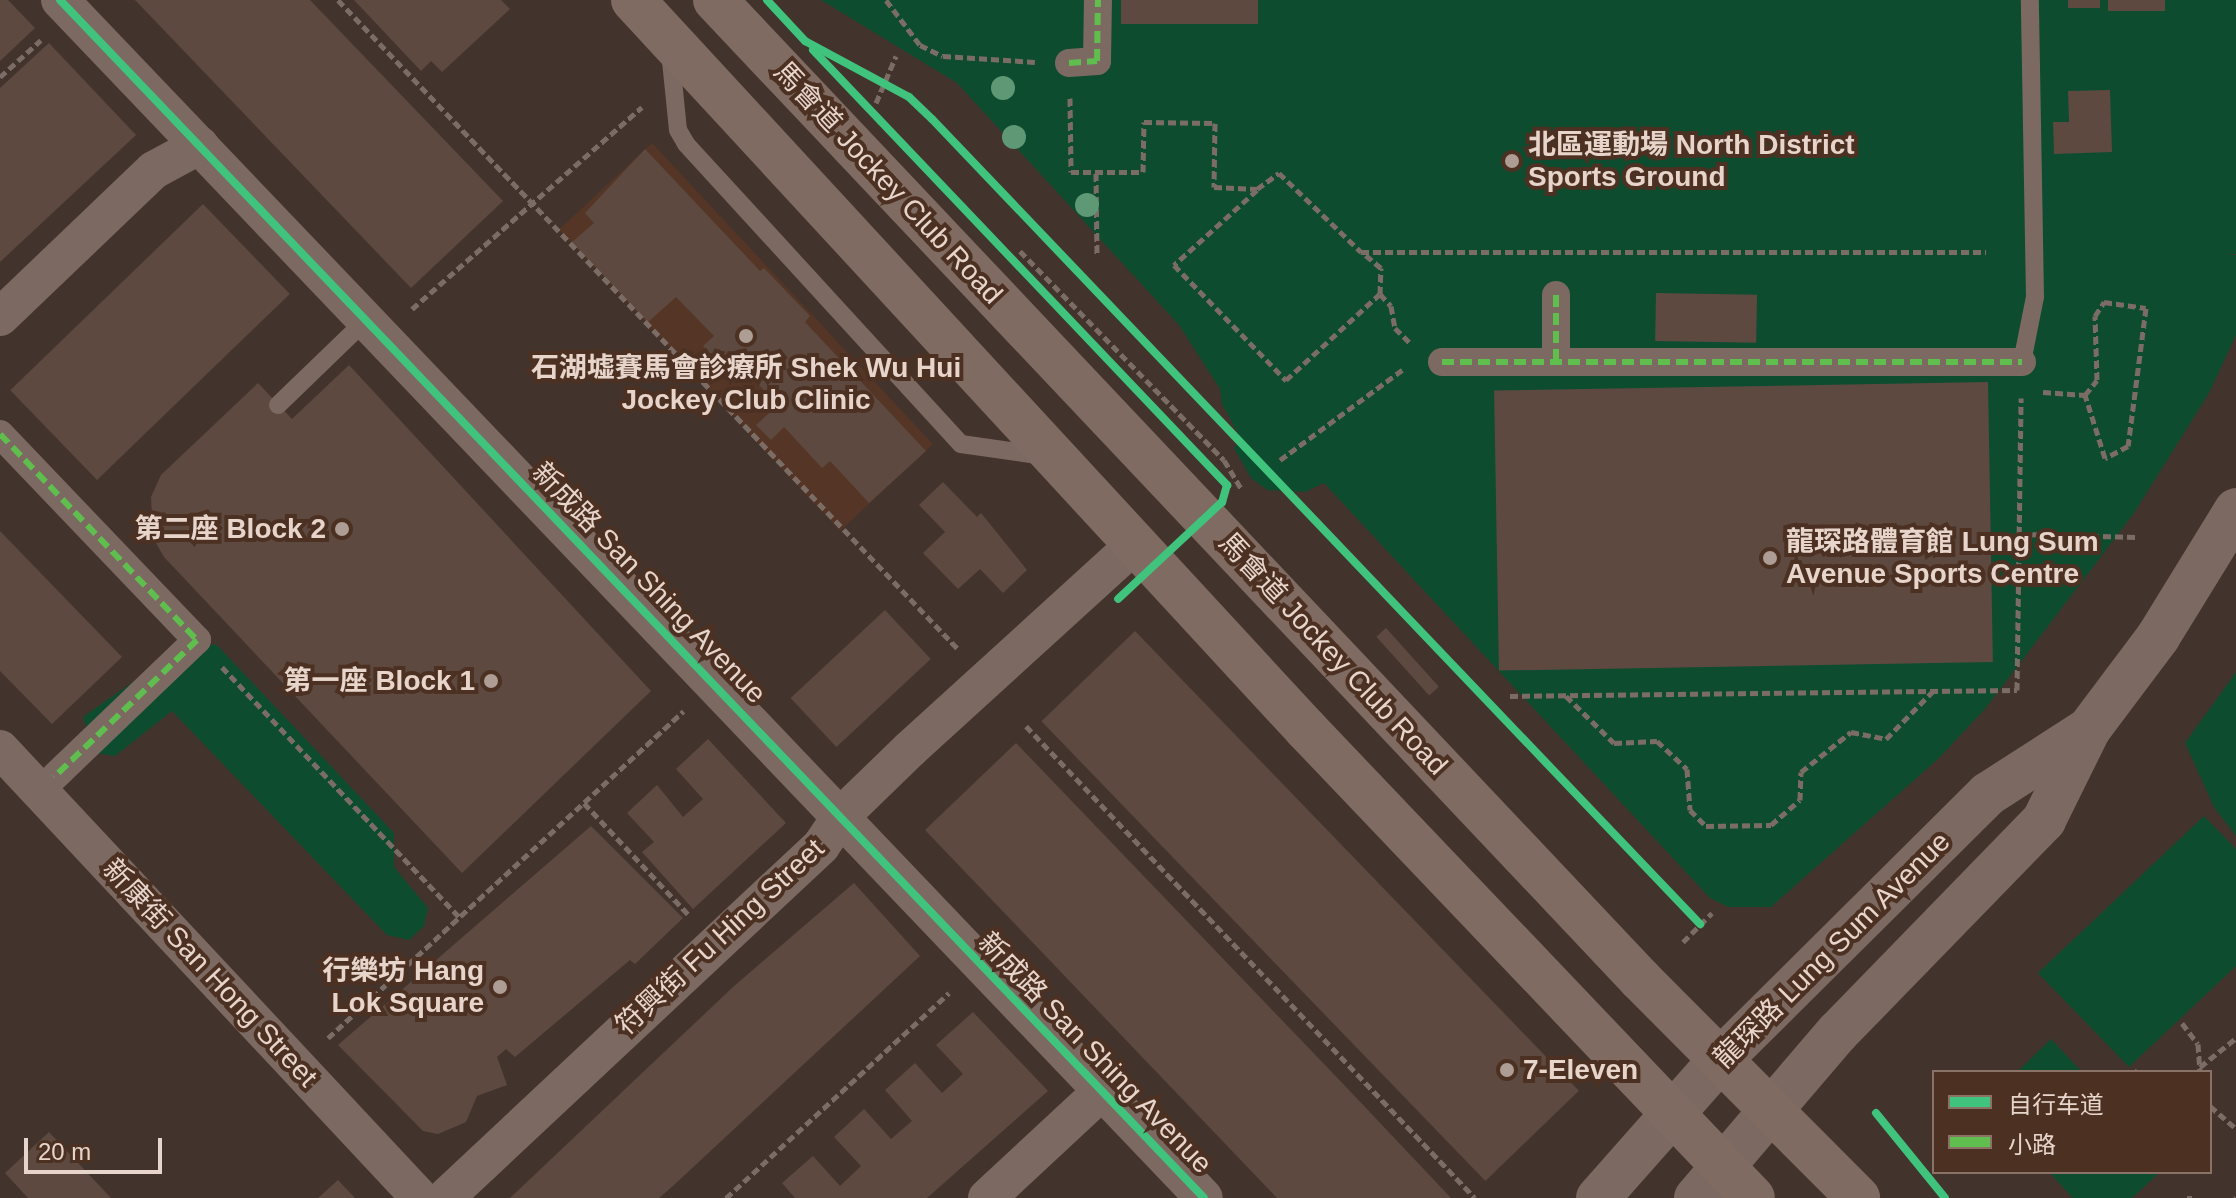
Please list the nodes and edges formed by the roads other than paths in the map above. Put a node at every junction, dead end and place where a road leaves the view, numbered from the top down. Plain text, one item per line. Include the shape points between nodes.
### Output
1 (633, 0) edge
2 (715, 0) edge
3 (1098, 0) edge
4 (2030, 0) edge
5 (54, 17) edge
6 (669, 39) junction
7 (1069, 63) road end
8 (200, 145) junction
9 (1556, 295) dead end
10 (0, 317) edge
11 (367, 319) junction
12 (1432, 359) road end
13 (1556, 362) junction
14 (2022, 362) joint
15 (278, 405) dead end
16 (0, 434) edge
17 (1058, 459) junction
18 (2236, 510) edge
19 (1135, 544) junction
20 (2089, 729) junction
21 (0, 749) edge
22 (54, 777) dead end
23 (841, 816) junction
24 (1721, 1059) junction
25 (1100, 1093) junction
26 (1774, 1113) junction
27 (1672, 1114) junction
28 (1725, 1188) edge
29 (420, 1198) edge
30 (445, 1198) edge
31 (987, 1198) edge
32 (1204, 1198) edge
33 (1598, 1198) edge
34 (1858, 1198) edge

1 - 6 main road
2 - 24 main road, 馬會道 Jockey Club Road
3 - 7 street via 1097,61
4 - 14 lane via 2035,297
5 - 8 street, 新成路 San Shing Avenue
6 - 17 main road
6 - 17 lane via 676,122 686,144 961,444
8 - 10 street via 154,170
8 - 11 street, 新成路 San Shing Avenue
9 - 13 street
11 - 15 lane
11 - 23 street, 新成路 San Shing Avenue
12 - 13 street
13 - 14 street
16 - 22 street via 197,640
17 - 19 main road
18 - 20 street, 龍琛路 Lung Sum Avenue via 2158,637
19 - 23 street, 符興街 Fu Hing Street
19 - 27 main road
20 - 24 street, 龍琛路 Lung Sum Avenue via 1988,794
20 - 26 street, 龍琛路 Lung Sum Avenue via 2044,820 1838,1032
21 - 29 street, 新康街 San Hong Street
23 - 25 street, 新成路 San Shing Avenue
23 - 30 street, 符興街 Fu Hing Street via 821,846
24 - 26 main road, 馬會道 Jockey Club Road
24 - 27 street, 龍琛路 Lung Sum Avenue
25 - 31 street
25 - 32 street, 新成路 San Shing Avenue
26 - 28 street, 龍琛路 Lung Sum Avenue
26 - 34 main road, 馬會道 Jockey Club Road
27 - 28 main road
27 - 33 street, 龍琛路 Lung Sum Avenue

